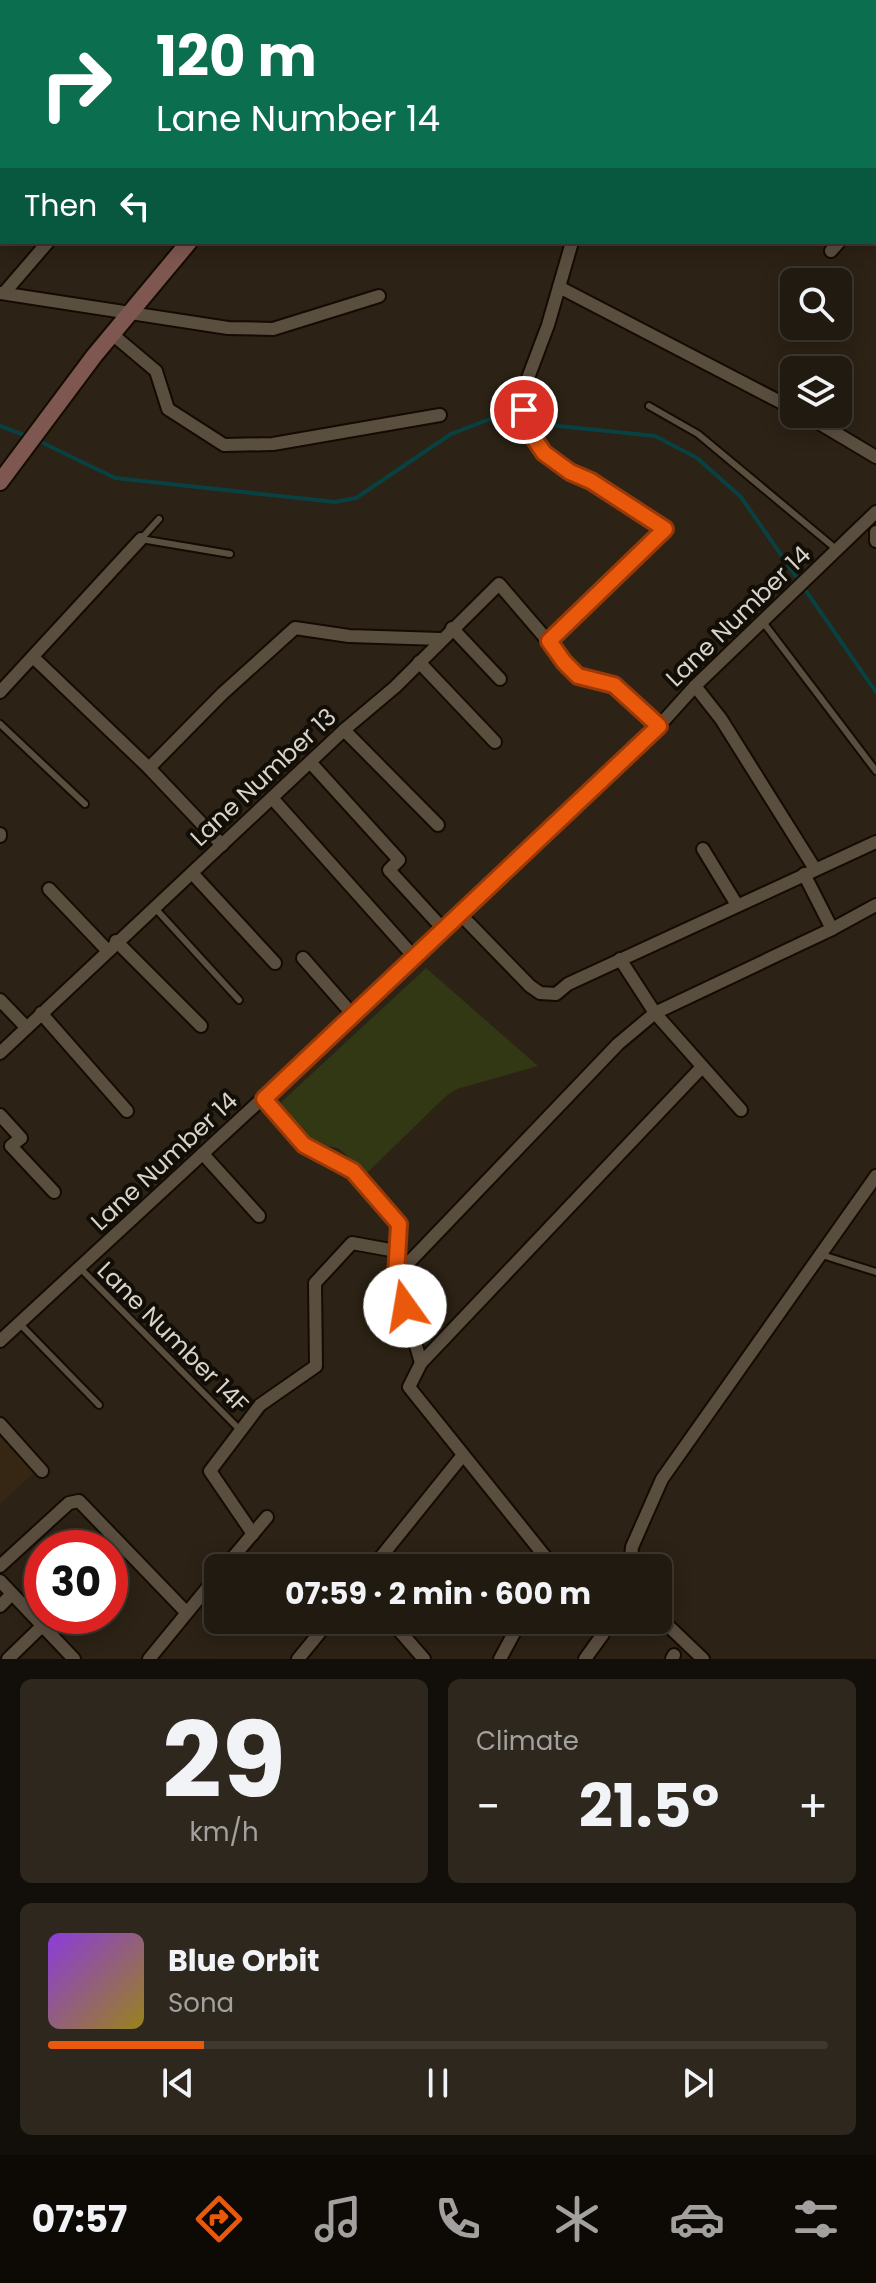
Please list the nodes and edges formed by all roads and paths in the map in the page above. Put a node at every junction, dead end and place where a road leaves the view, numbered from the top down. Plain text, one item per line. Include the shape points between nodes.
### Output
1 (46, 244) edge
2 (187, 244) edge
3 (571, 244) edge
4 (559, 287) junction
5 (2, 293) edge
6 (379, 296) dead end
7 (130, 313) junction
8 (112, 334) junction
9 (780, 402) edge
10 (649, 406) dead end
11 (440, 415) dead end
12 (827, 428) edge
13 (876, 457) edge
14 (0, 482) edge
15 (876, 512) edge
16 (159, 519) dead end
17 (876, 532) edge
18 (141, 539) junction
19 (876, 541) edge
20 (838, 550) junction
21 (230, 554) dead end
22 (763, 622) junction
23 (452, 628) junction
24 (440, 639) junction
25 (549, 641) junction
26 (33, 657) junction
27 (419, 662) junction
28 (500, 679) dead end
29 (695, 686) junction
30 (0, 692) edge
31 (0, 724) edge
32 (659, 726) junction
33 (344, 730) junction
34 (495, 742) dead end
35 (310, 762) junction
36 (149, 768) junction
37 (876, 771) edge
38 (272, 798) junction
39 (85, 804) dead end
40 (438, 825) dead end
41 (876, 842) edge
42 (222, 845) junction
43 (703, 849) dead end
44 (810, 872) junction
45 (192, 873) junction
46 (49, 889) dead end
47 (737, 905) junction
48 (876, 905) edge
49 (154, 907) junction
50 (461, 915) junction
51 (832, 929) junction
52 (444, 930) junction
53 (112, 946) junction
54 (303, 958) dead end
55 (415, 958) junction
56 (620, 959) junction
57 (275, 963) dead end
58 (0, 1000) edge
59 (239, 1000) dead end
60 (41, 1013) junction
61 (655, 1013) junction
62 (353, 1015) junction
63 (201, 1026) dead end
64 (26, 1027) junction
65 (0, 1053) edge
66 (702, 1067) junction
67 (264, 1099) junction
68 (741, 1110) dead end
69 (127, 1111) dead end
70 (0, 1115) edge
71 (203, 1154) junction
72 (876, 1176) edge
73 (54, 1192) dead end
74 (259, 1216) dead end
75 (396, 1251) junction
76 (819, 1254) junction
77 (80, 1268) junction
78 (876, 1272) edge
79 (396, 1276) junction
80 (19, 1324) junction
81 (0, 1341) edge
82 (421, 1363) junction
83 (99, 1405) dead end
84 (0, 1424) edge
85 (241, 1431) junction
86 (463, 1455) junction
87 (42, 1471) dead end
88 (267, 1517) dead end
89 (253, 1534) junction
90 (236, 1554) edge
91 (383, 1554) edge
92 (543, 1554) edge
93 (631, 1554) edge
94 (0, 1566) edge
95 (0, 1581) edge
96 (204, 1591) edge
97 (12, 1594) junction
98 (0, 1606) edge
99 (24, 1607) edge
100 (186, 1612) junction
101 (672, 1629) edge
102 (34, 1634) edge
103 (50, 1634) edge
104 (319, 1634) edge
105 (402, 1634) edge
106 (513, 1634) edge
107 (603, 1634) dead end
108 (9, 1659) edge
109 (74, 1659) edge
110 (149, 1659) edge
111 (298, 1659) edge
112 (424, 1659) edge
113 (500, 1659) edge
114 (585, 1659) edge
115 (703, 1659) edge

1 - 5 street
2 - 7 street
3 - 4 street
4 - 9 street
4 - 25 street via 522,394 531,434 544,453 570,472 665,529
5 - 7 street
6 - 7 street via 273,329 228,328
7 - 8 street
8 - 11 street via 156,371 168,409 224,445 273,444
8 - 14 street
10 - 20 lane via 698,434
12 - 13 street
15 - 20 street, Lane Number 14
16 - 18 lane
17 - 19 street
18 - 21 lane
18 - 26 street
20 - 22 street, Lane Number 14
22 - 29 street, Lane Number 14
22 - 37 lane
23 - 24 street, Lane Number 13
23 - 25 street, Lane Number 13 via 499,584
23 - 28 street
24 - 27 street, Lane Number 13
24 - 36 street via 295,628
25 - 32 street via 578,676 614,685
26 - 30 street
26 - 36 street
27 - 33 street, Lane Number 13
27 - 34 street
29 - 32 street, Lane Number 14
29 - 44 street via 721,719
31 - 39 lane
32 - 50 street, Lane Number 14
33 - 35 street, Lane Number 13
33 - 40 street
35 - 38 street, Lane Number 13
35 - 52 street via 399,860 389,870
36 - 42 street
38 - 42 street, Lane Number 13
38 - 55 street
41 - 44 street
42 - 45 street, Lane Number 13
43 - 47 street
44 - 47 street
44 - 51 street
45 - 49 street, Lane Number 13
45 - 57 street
46 - 53 street
47 - 56 street
48 - 51 street
49 - 53 street, Lane Number 13
49 - 59 lane
50 - 52 street, Lane Number 14
50 - 56 street via 540,993 556,994
51 - 61 street
52 - 55 street, Lane Number 14
53 - 60 street, Lane Number 13
53 - 63 street
54 - 62 street
55 - 62 street, Lane Number 14
56 - 61 street
58 - 64 street
60 - 64 street, Lane Number 13
60 - 69 street
61 - 66 street
61 - 79 street via 618,1044
62 - 67 street, Lane Number 14
64 - 65 street, Lane Number 13
66 - 68 street
66 - 82 street
67 - 71 street, Lane Number 14
67 - 75 street via 304,1145 353,1171 399,1224
70 - 73 street via 21,1138 11,1146
71 - 74 street
71 - 77 street, Lane Number 14
72 - 76 street
75 - 79 street
75 - 85 street via 352,1243 315,1283 316,1366 260,1405
76 - 78 lane
76 - 93 street via 662,1479
77 - 80 street, Lane Number 14
77 - 85 lane, Lane Number 14F
79 - 82 street
80 - 81 street, Lane Number 14
80 - 83 lane
82 - 86 street via 409,1387
84 - 87 street
85 - 89 street via 210,1471
86 - 91 street
86 - 92 street
88 - 89 street
89 - 90 street
94 - 100 street via 69,1503 79,1501
95 - 97 street
96 - 100 street
97 - 98 street
97 - 99 street
100 - 110 street
101 - 115 street
102 - 108 street
103 - 109 street
104 - 111 street
105 - 112 street
106 - 113 street
107 - 114 street

